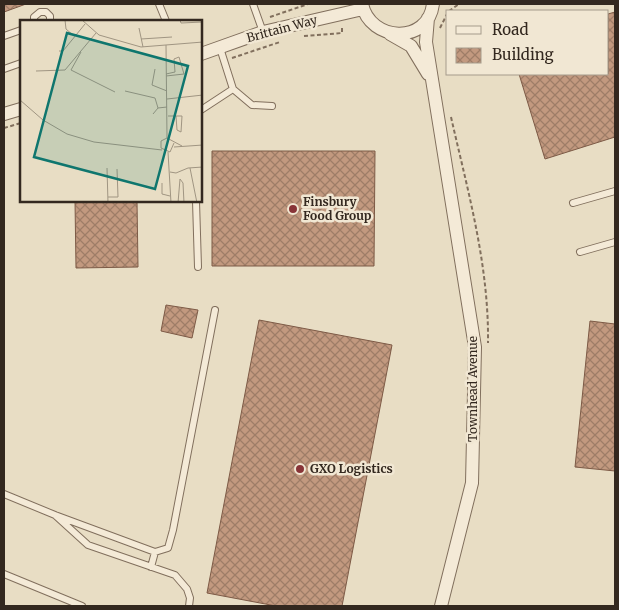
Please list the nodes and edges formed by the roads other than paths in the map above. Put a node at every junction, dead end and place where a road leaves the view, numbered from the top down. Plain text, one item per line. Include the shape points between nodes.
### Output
1 (159, 4) edge
2 (253, 4) edge
3 (433, 4) edge
4 (363, 6) edge
5 (428, 18) junction
6 (34, 20) edge
7 (50, 20) edge
8 (166, 20) edge
9 (20, 30) edge
10 (263, 32) junction
11 (388, 34) junction
12 (4, 36) edge
13 (202, 54) edge
14 (222, 54) junction
15 (20, 63) edge
16 (4, 69) edge
17 (432, 81) junction
18 (233, 89) junction
19 (272, 106) dead end
20 (20, 109) edge
21 (202, 109) edge
22 (4, 114) edge
23 (615, 190) edge
24 (196, 202) edge
25 (573, 203) dead end
26 (615, 242) edge
27 (580, 252) dead end
28 (198, 267) dead end
29 (215, 310) dead end
30 (4, 494) edge
31 (54, 515) junction
32 (155, 552) junction
33 (151, 567) junction
34 (4, 574) edge
35 (82, 606) edge
36 (189, 606) edge
37 (441, 606) edge

1 - 8 lane
2 - 10 lane
3 - 5 street
4 - 10 street, Brittain Way
4 - 11 street, Brittain Way via 371,22
5 - 11 street via 411,32
5 - 17 street, Townhead Avenue via 426,42
6 - 7 lane via 40,12 46,12
9 - 12 lane
10 - 14 street, Brittain Way
11 - 17 street, Townhead Avenue via 411,46
13 - 14 street, Brittain Way
14 - 18 lane
15 - 16 lane
17 - 37 street, Townhead Avenue via 475,347 472,483
18 - 19 lane via 252,105
18 - 21 lane
20 - 22 street
23 - 25 lane
24 - 28 lane
26 - 27 lane
29 - 32 lane via 173,530 168,548
30 - 31 lane
31 - 32 lane
31 - 33 lane via 88,545
32 - 33 lane
33 - 36 lane via 175,575 187,589
34 - 35 lane

